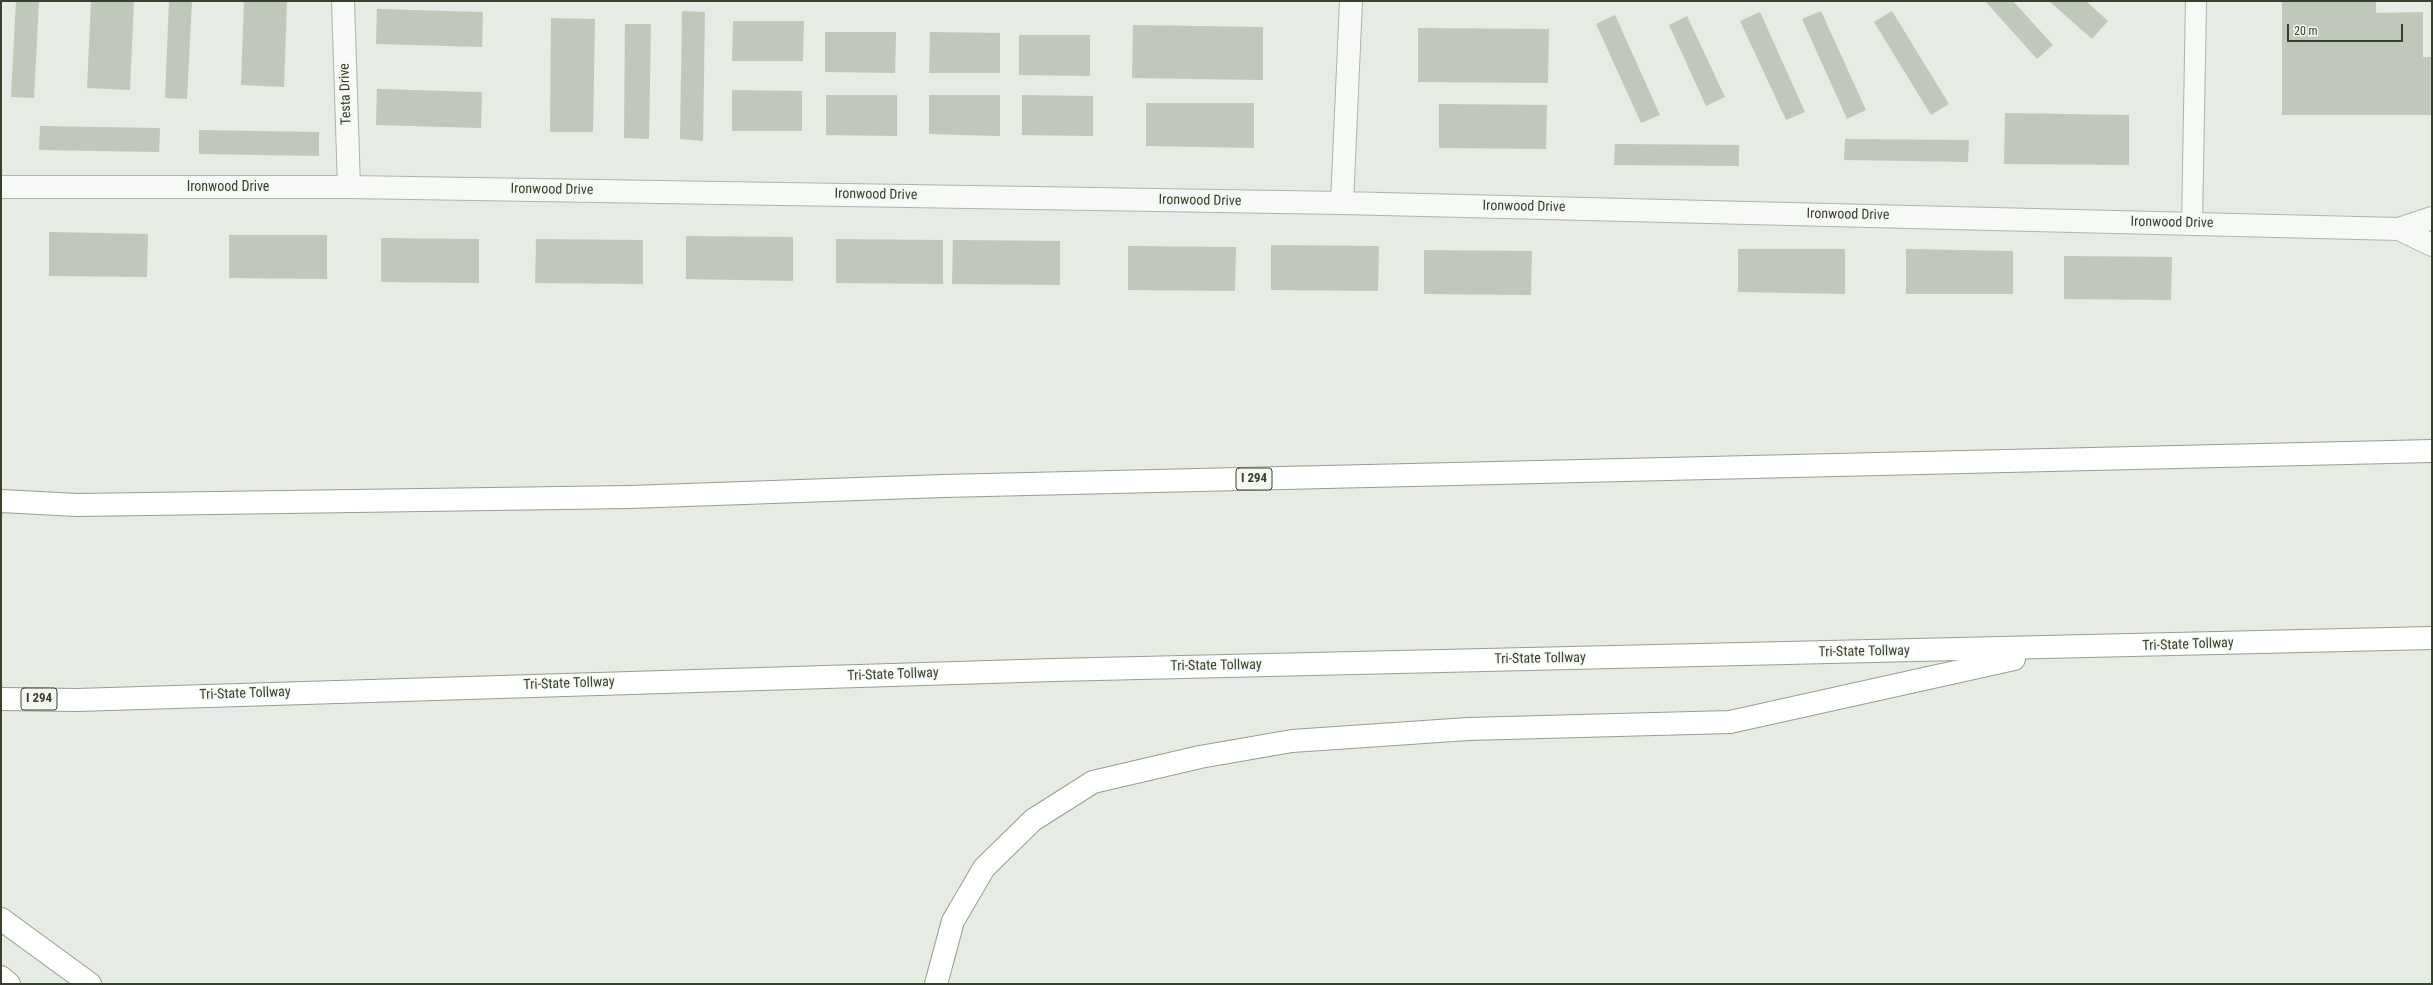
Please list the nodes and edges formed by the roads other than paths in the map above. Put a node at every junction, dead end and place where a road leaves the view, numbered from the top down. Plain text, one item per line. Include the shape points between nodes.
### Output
1 (343, 1) edge
2 (1351, 1) edge
3 (2196, 1) edge
4 (1, 187) edge
5 (349, 187) junction
6 (1342, 203) junction
7 (2432, 218) edge
8 (2192, 224) junction
9 (2399, 229) junction
10 (2432, 245) edge
11 (2432, 451) edge
12 (1, 501) edge
13 (2432, 638) edge
14 (2063, 648) junction
15 (1, 699) edge
16 (1, 919) edge
17 (1, 977) edge
18 (9, 984) edge
19 (90, 984) edge
20 (936, 984) edge

1 - 5 street, Testa Drive
2 - 6 street
3 - 8 lane
4 - 5 street, Ironwood Drive
5 - 6 street, Ironwood Drive
6 - 8 street, Ironwood Drive
7 - 9 street, Ironwood Drive
8 - 9 street, Ironwood Drive
9 - 10 street, Ironwood Drive
11 - 12 highway, I 294 via 944,486 630,496 77,505
13 - 14 highway, Tri-State Tollway / I 294
14 - 15 highway, Tri-State Tollway / I 294 via 1038,670 77,700
14 - 20 highway via 1730,722 1468,729 1292,741 1200,757 1093,782 1033,820 984,868 953,921
16 - 19 highway
17 - 18 highway

